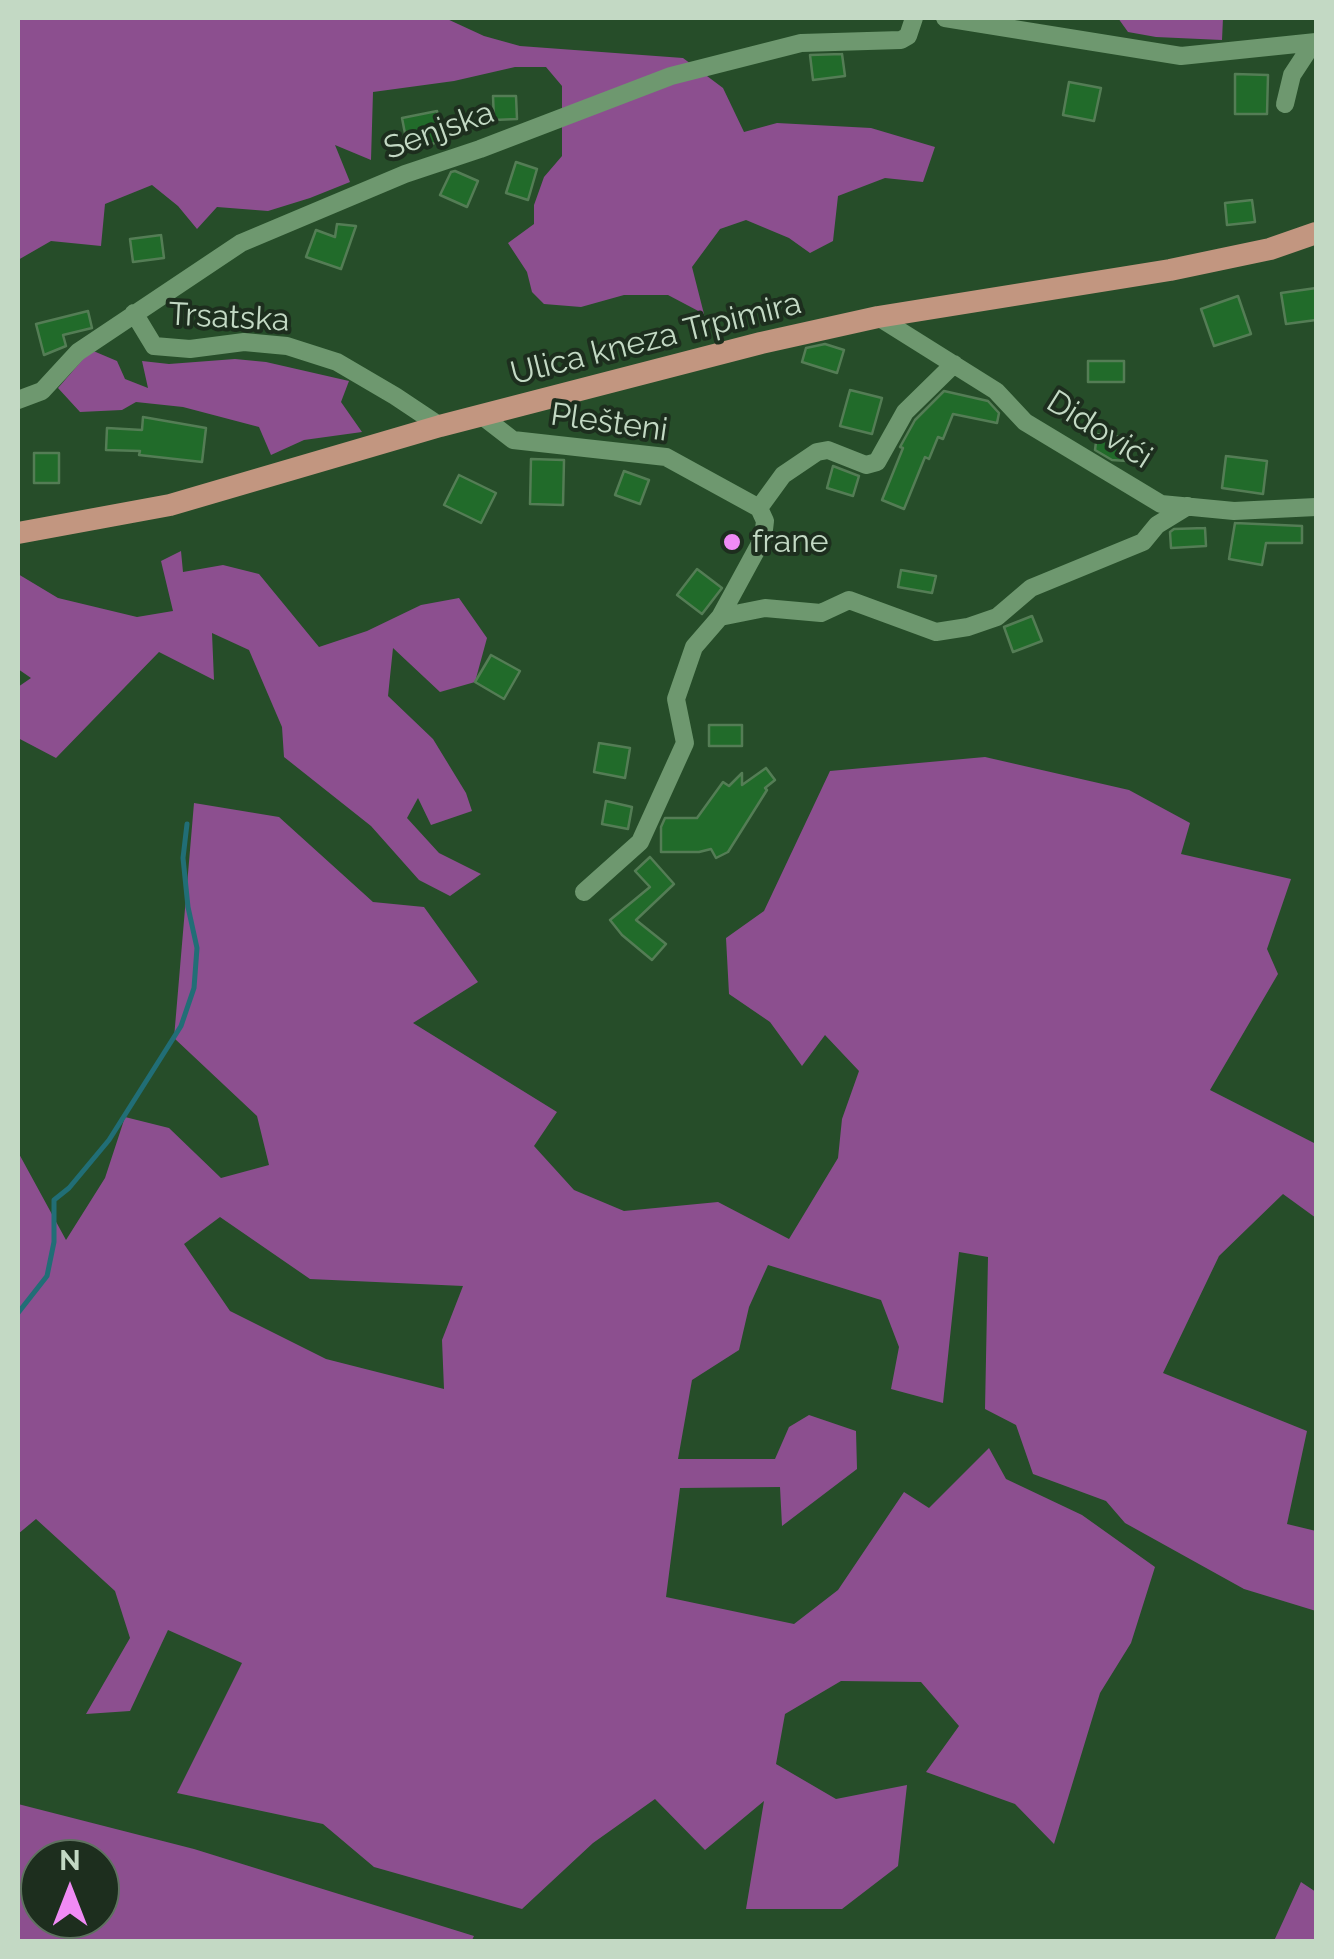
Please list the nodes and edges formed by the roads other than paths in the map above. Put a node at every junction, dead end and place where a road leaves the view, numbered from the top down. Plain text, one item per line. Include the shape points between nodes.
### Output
1 (914, 18) edge
2 (944, 18) edge
3 (972, 20) edge
4 (1315, 42) edge
5 (1285, 104) dead end
6 (1316, 232) edge
7 (134, 313) junction
8 (878, 318) junction
9 (954, 364) junction
10 (18, 400) edge
11 (482, 416) junction
12 (440, 426) junction
13 (1188, 506) junction
14 (1316, 507) edge
15 (759, 508) junction
16 (18, 534) edge
17 (720, 616) junction
18 (584, 892) dead end

1 - 7 street, Senjska via 900,40 801,44 671,76 405,174 242,242
2 - 3 street
3 - 4 street via 1181,56
4 - 5 street via 1292,75
6 - 8 main road, Ulica kneza Trpimira via 1170,270
7 - 10 street, Senjska via 78,352 42,391
7 - 12 street, Trsatska via 154,346 287,346 336,362
8 - 9 street, Didovići
8 - 11 main road, Ulica kneza Trpimira
9 - 13 street, Didovići via 996,391 1024,422 1161,504
9 - 15 street via 904,412 877,462 817,452 782,475
11 - 12 main road, Ulica kneza Trpimira
11 - 15 street, Plešteni via 513,440 666,457
12 - 16 main road, Ulica kneza Trpimira via 170,505
13 - 14 street, Didovići
13 - 17 street via 1143,542 1031,588 997,617 968,628 936,632 849,600 821,613 765,608
15 - 17 street via 762,538
17 - 18 street via 694,647 676,699 685,744 640,842

